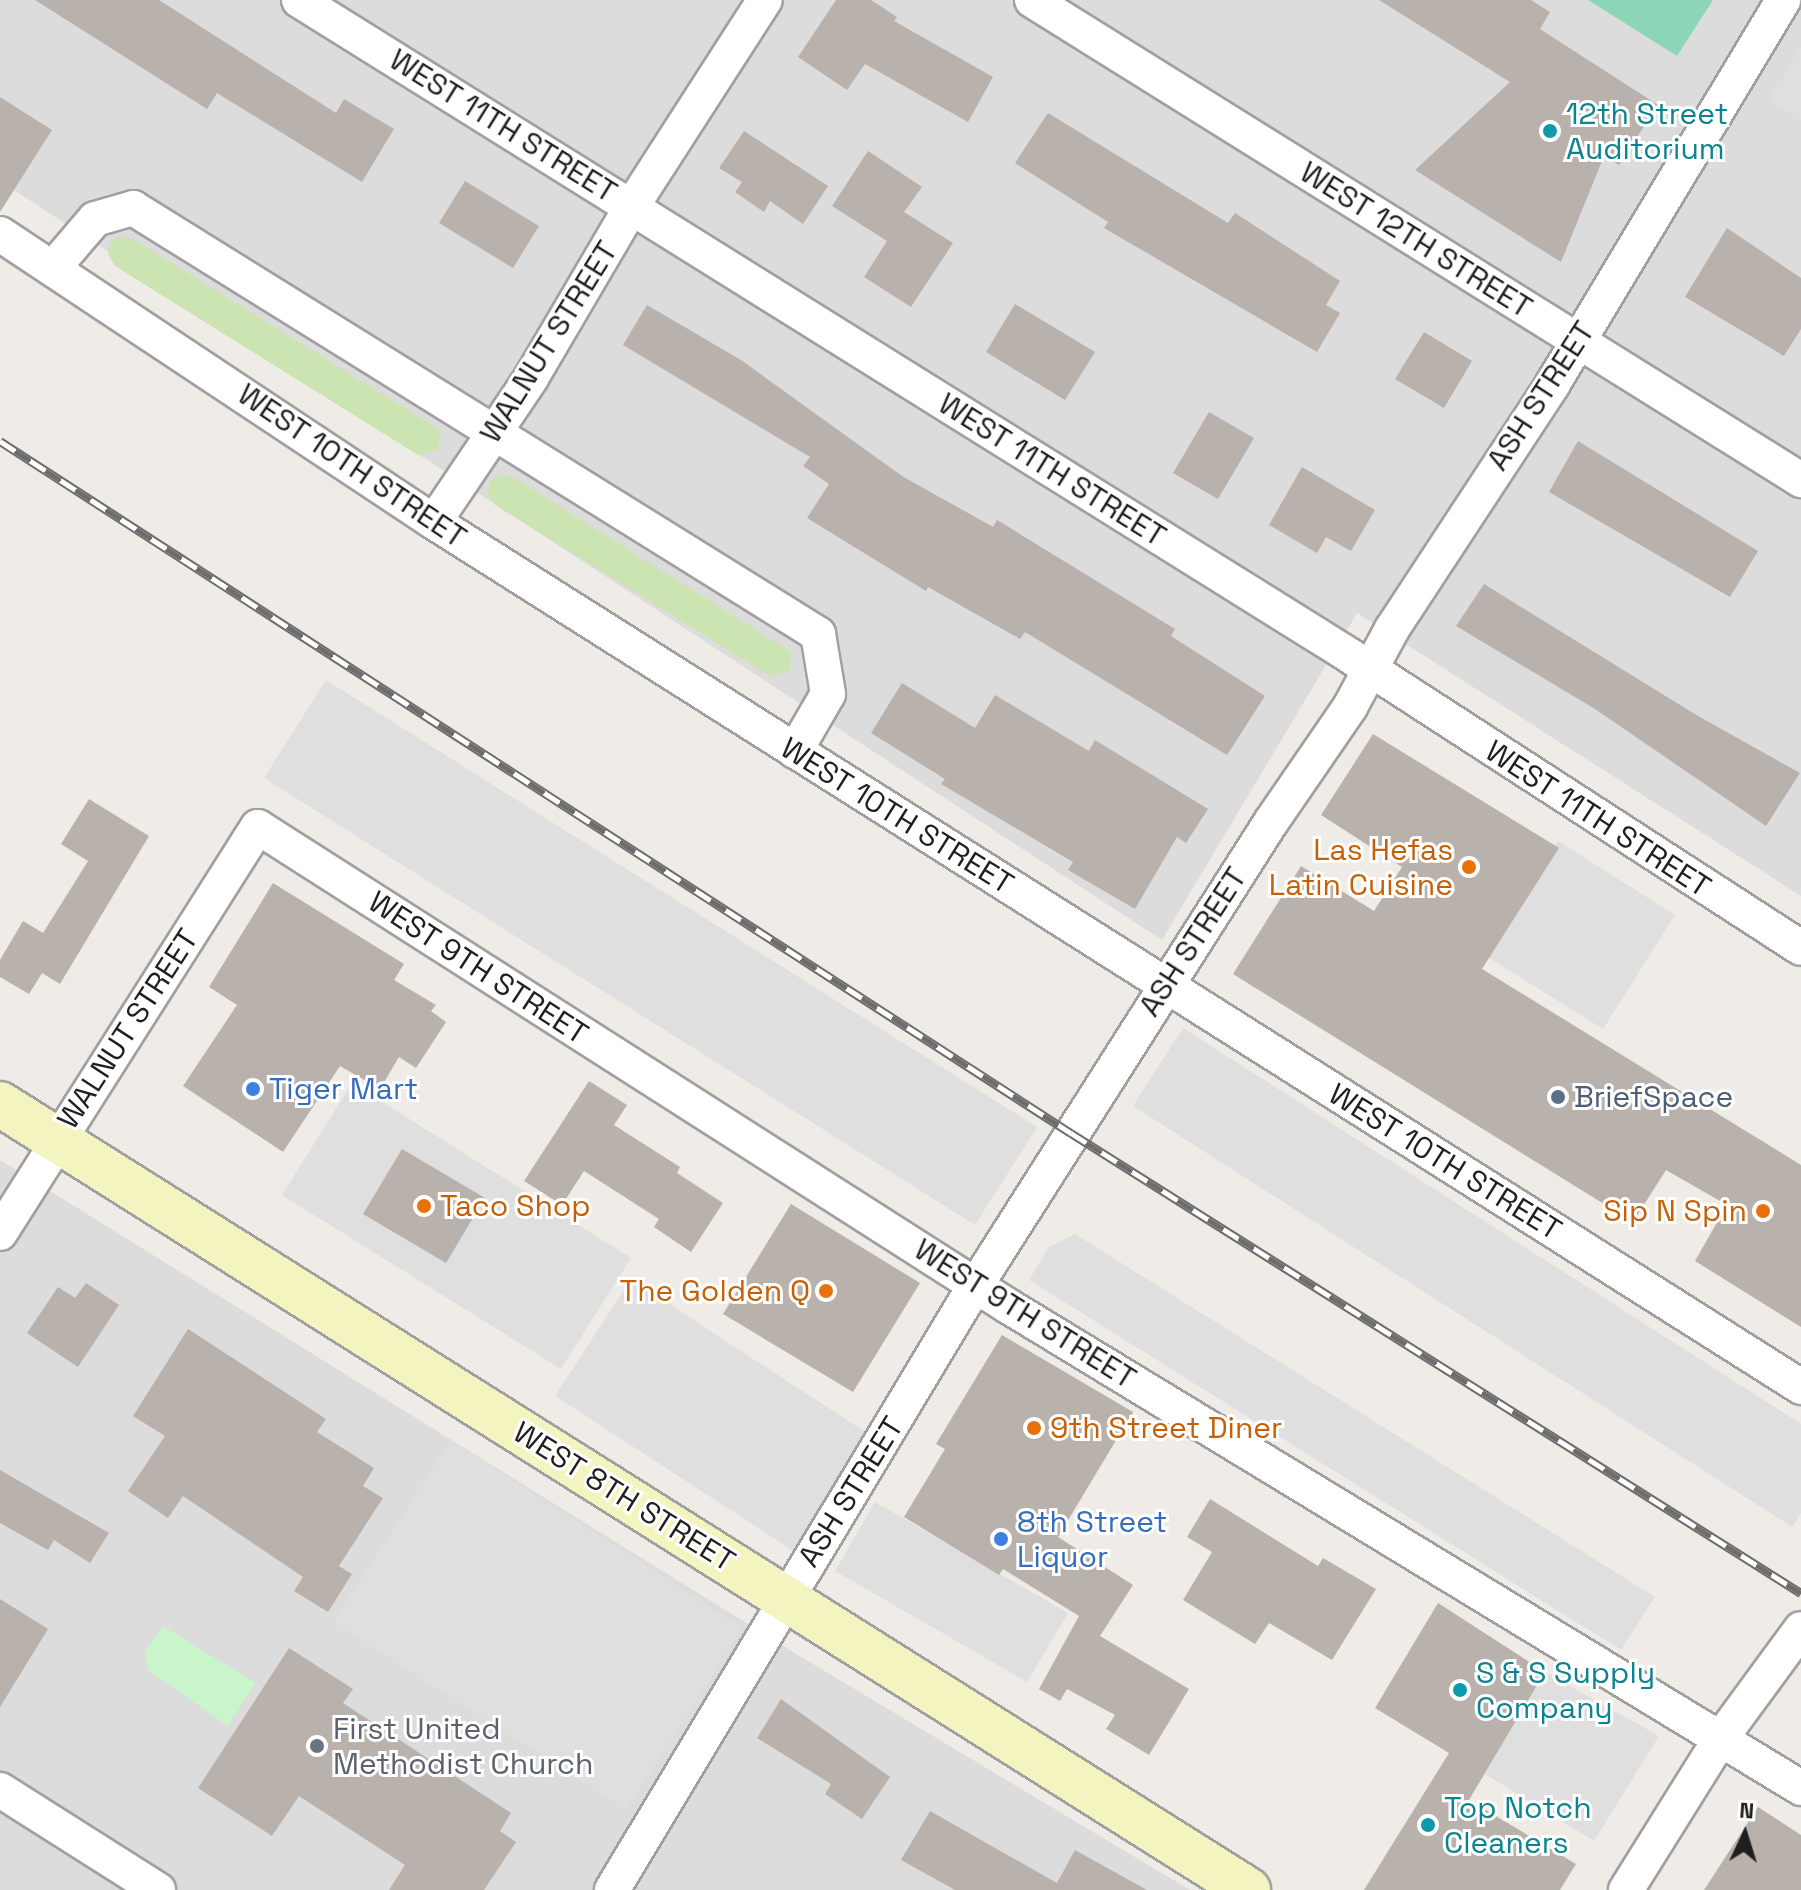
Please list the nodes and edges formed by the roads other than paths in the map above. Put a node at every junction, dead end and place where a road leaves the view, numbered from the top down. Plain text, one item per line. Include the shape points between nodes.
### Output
1 (299, 0) edge
2 (765, 0) edge
3 (1032, 0) edge
4 (1783, 0) edge
5 (632, 206) junction
6 (0, 234) edge
7 (54, 267) junction
8 (1578, 341) junction
9 (494, 432) junction
10 (1801, 480) edge
11 (434, 522) junction
12 (1372, 669) junction
13 (795, 751) junction
14 (258, 827) joint
15 (1801, 948) edge
16 (1165, 986) junction
17 (0, 1104) edge
18 (58, 1139) junction
19 (0, 1233) edge
20 (976, 1285) junction
21 (1801, 1387) edge
22 (785, 1598) junction
23 (1801, 1629) edge
24 (1721, 1738) junction
25 (1801, 1788) edge
26 (0, 1790) edge
27 (158, 1890) edge
28 (612, 1890) edge
29 (1248, 1890) edge
30 (1626, 1890) edge

1 - 5 street, WEST 11TH STREET
2 - 5 street, WALNUT STREET
3 - 8 street, WEST 12TH STREET
4 - 8 street, ASH STREET
5 - 9 street, WALNUT STREET
5 - 12 street, WEST 11TH STREET
6 - 7 street, WEST 10TH STREET
7 - 9 street via 95,219 133,208
7 - 11 street, WEST 10TH STREET
8 - 10 street, WEST 12TH STREET
8 - 12 street, ASH STREET via 1467,508
9 - 11 street, WALNUT STREET
9 - 13 street via 818,634 828,694
11 - 13 street, WEST 10TH STREET
12 - 15 street, WEST 11TH STREET via 1670,868
12 - 16 street, ASH STREET
13 - 16 street, WEST 10TH STREET
14 - 18 street, WALNUT STREET
14 - 20 street, WEST 9TH STREET
16 - 20 street, ASH STREET
16 - 21 street, WEST 10TH STREET
17 - 18 main road, WEST 8TH STREET
18 - 19 street, WALNUT STREET
18 - 22 main road, WEST 8TH STREET
20 - 22 street, ASH STREET
20 - 24 street, WEST 9TH STREET
22 - 28 street, ASH STREET
22 - 29 main road, WEST 8TH STREET
23 - 24 street
24 - 25 street, WEST 9TH STREET
24 - 30 street
26 - 27 street

